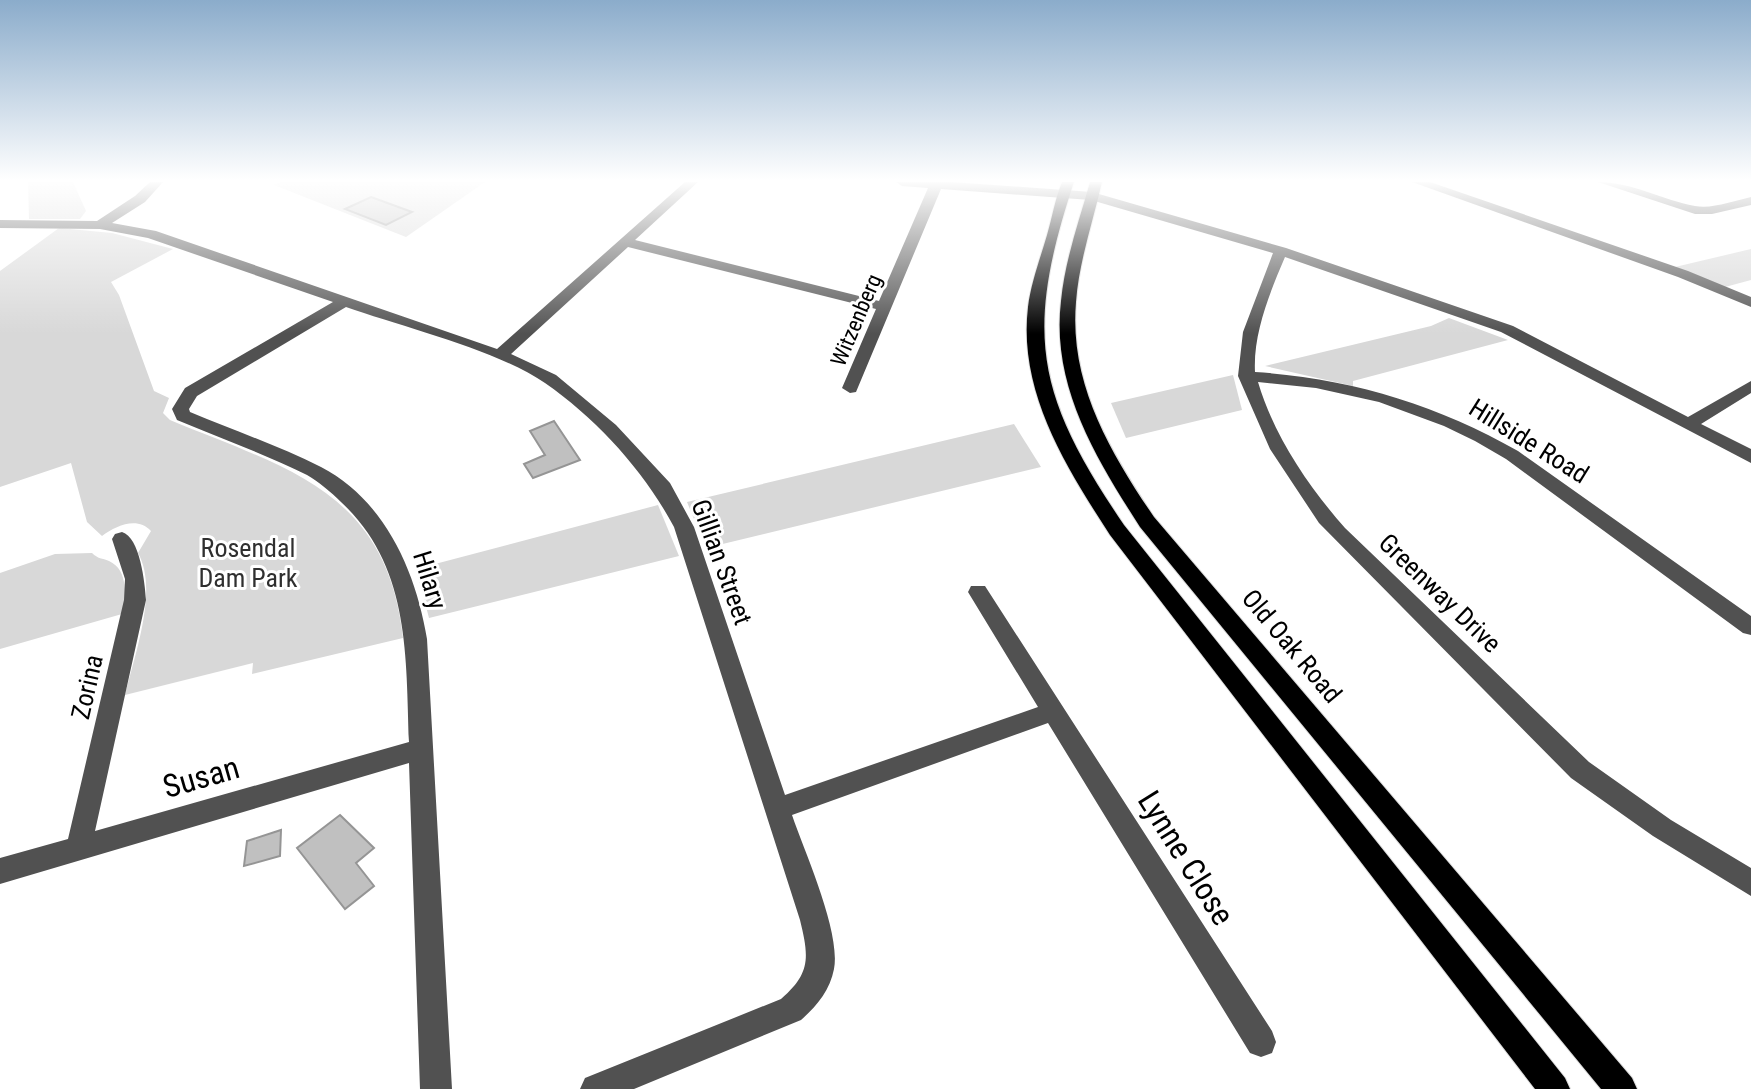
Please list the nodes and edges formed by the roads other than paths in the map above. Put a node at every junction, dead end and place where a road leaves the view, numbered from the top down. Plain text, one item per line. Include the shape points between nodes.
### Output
1 (144, 233) edge
2 (635, 233) edge
3 (917, 233) edge
4 (1055, 233) edge
5 (1084, 233) edge
6 (1201, 233) edge
7 (1564, 233) edge
8 (625, 242) junction
9 (1279, 256) junction
10 (345, 301) junction
11 (1751, 302) edge
12 (886, 307) junction
13 (500, 355) junction
14 (1246, 376) junction
15 (1751, 386) edge
16 (850, 388) dead end
17 (1688, 424) junction
18 (1751, 457) edge
19 (122, 539) dead end
20 (978, 592) dead end
21 (1751, 627) edge
22 (1053, 711) junction
23 (421, 749) junction
24 (777, 809) junction
25 (79, 847) junction
26 (0, 871) edge
27 (1751, 883) edge
28 (1261, 1042) dead end
29 (436, 1089) edge
30 (596, 1089) edge
31 (1554, 1089) edge
32 (1621, 1089) edge

1 - 10 street, Gillian Street
2 - 8 street
3 - 12 street, Witzenberg
4 - 31 main road via 1035,318 1037,359 1061,438 1085,482 1117,530
5 - 32 main road, Old Oak Road via 1066,328 1075,388 1111,468 1147,522
6 - 9 street
7 - 11 street
8 - 12 street
8 - 13 street
9 - 14 street, Greenway Drive via 1245,357
9 - 17 street via 1554,353
10 - 13 street, Gillian Street
10 - 23 street, Hilary via 191,392 180,410 183,416 316,472 379,528 402,572 412,608
12 - 16 street, Witzenberg
13 - 24 street, Gillian Street via 568,391 663,488 684,527
14 - 21 street, Hillside Road via 1372,394 1475,433
14 - 27 street, Greenway Drive via 1304,491 1338,533 1580,770
15 - 17 street
17 - 18 street
19 - 25 street, Zorina via 135,579 135,600
20 - 22 street, Lynne Close
22 - 24 street
22 - 28 street, Lynne Close
23 - 25 street, Susan
23 - 29 street, Hilary
24 - 30 street, Gillian Street via 821,948 817,982 791,1010
25 - 26 street, Susan

